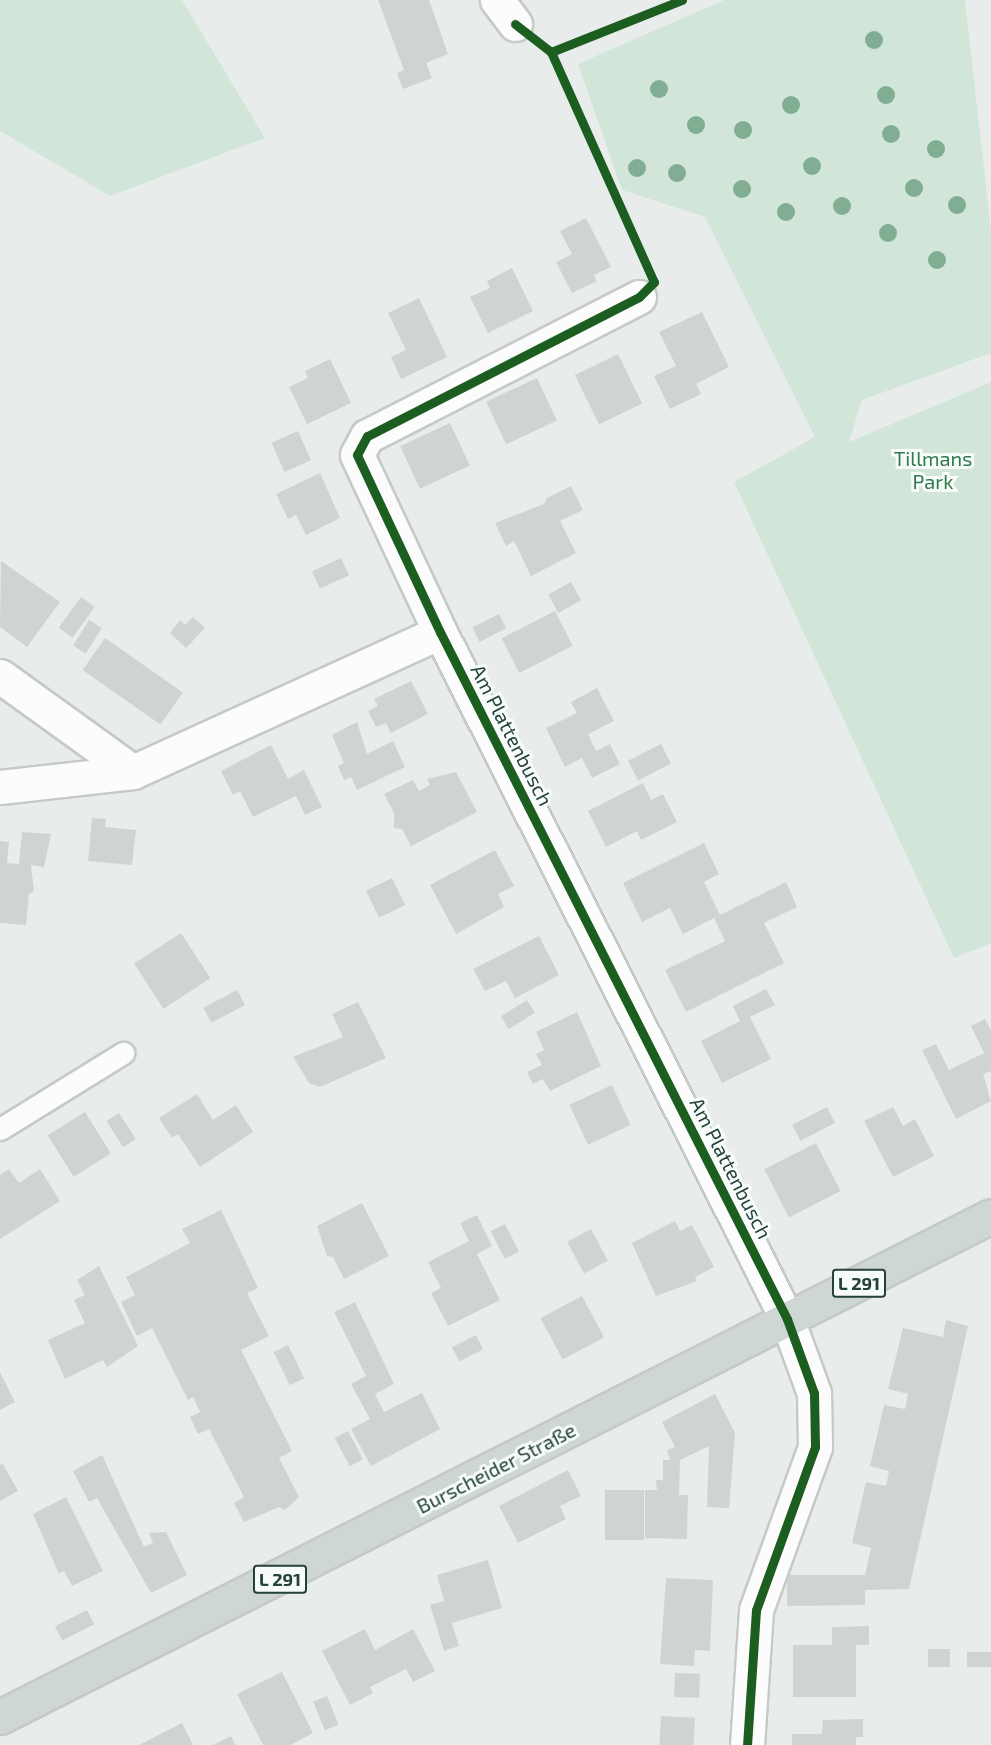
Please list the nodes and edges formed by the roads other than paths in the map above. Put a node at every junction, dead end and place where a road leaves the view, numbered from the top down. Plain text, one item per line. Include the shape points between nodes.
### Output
1 (639, 297) dead end
2 (440, 632) junction
3 (0, 676) edge
4 (133, 772) junction
5 (0, 787) edge
6 (123, 1053) dead end
7 (0, 1129) edge
8 (991, 1216) edge
9 (787, 1319) junction
10 (0, 1717) edge
11 (747, 1745) edge

1 - 2 street, Am Plattenbusch via 367,436 357,455
2 - 4 street
2 - 9 street, Am Plattenbusch
3 - 4 street
4 - 5 street
6 - 7 lane
8 - 9 main road, Burscheider Straße / L 291
9 - 10 main road, Burscheider Straße / L 291
9 - 11 street, Am Plattenbusch via 814,1392 815,1447 756,1610

